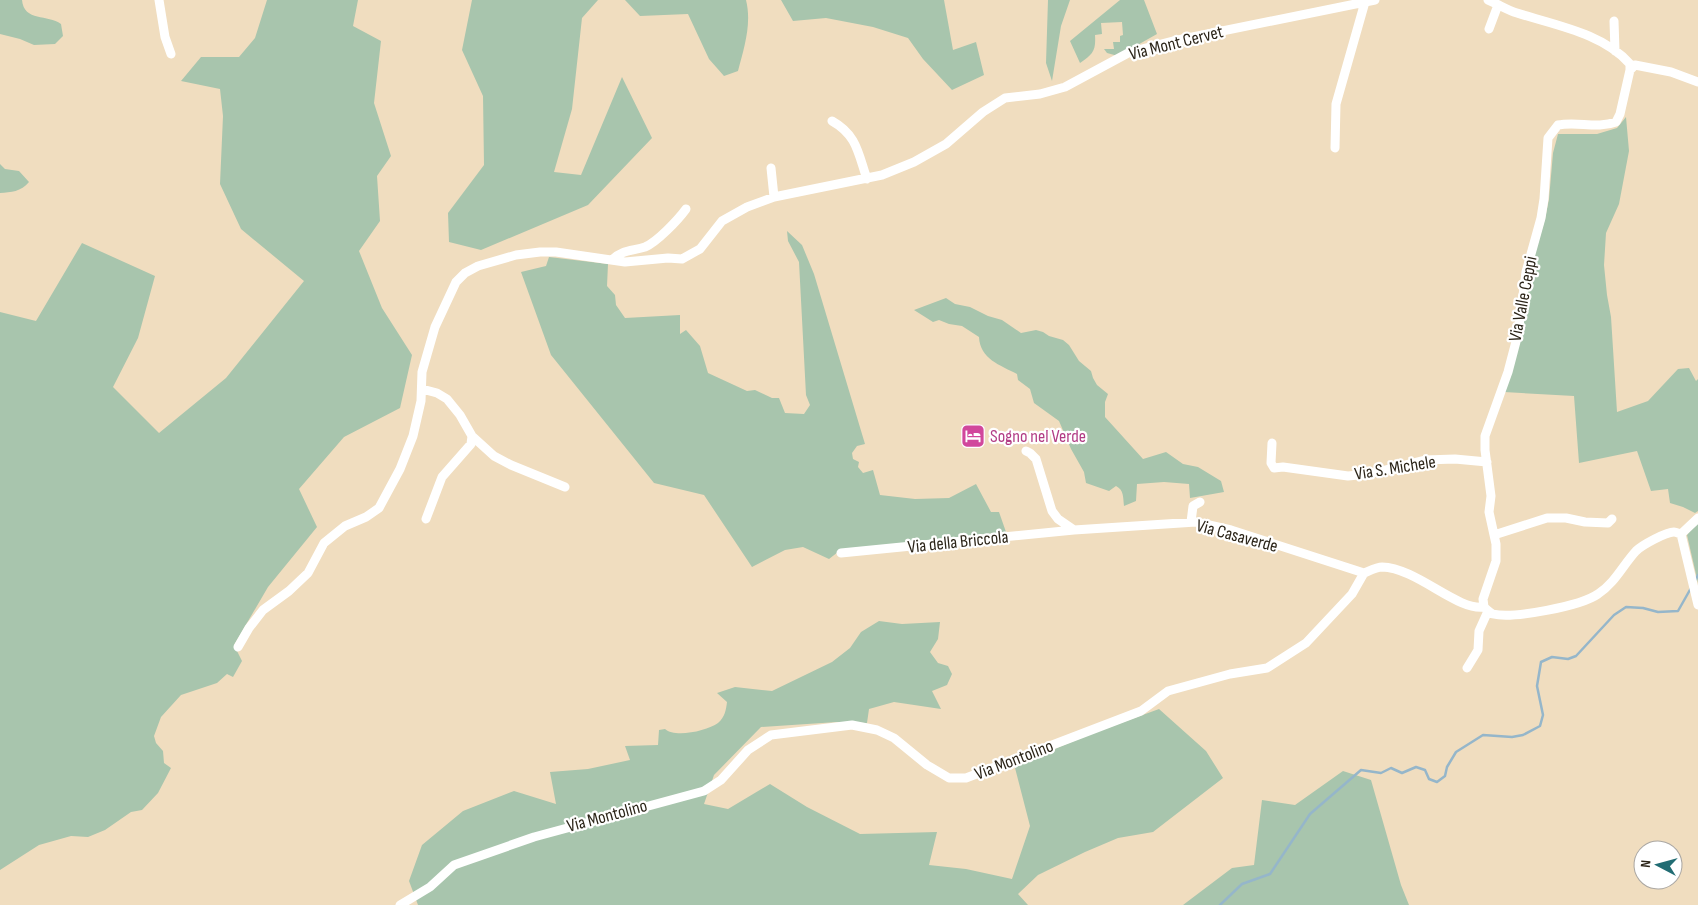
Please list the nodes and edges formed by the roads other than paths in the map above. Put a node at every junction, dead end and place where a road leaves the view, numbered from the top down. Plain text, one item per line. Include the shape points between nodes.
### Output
1 (159, 0) edge
2 (1375, 0) edge
3 (1488, 0) edge
4 (1365, 2) junction
5 (1498, 5) junction
6 (1614, 21) dead end
7 (1489, 30) dead end
8 (1615, 51) junction
9 (171, 54) dead end
10 (1630, 70) junction
11 (1698, 82) edge
12 (832, 121) dead end
13 (1335, 148) dead end
14 (771, 168) dead end
15 (867, 179) junction
16 (774, 197) junction
17 (686, 210) dead end
18 (612, 260) junction
19 (422, 389) junction
20 (472, 436) junction
21 (1272, 443) dead end
22 (1026, 451) dead end
23 (1487, 462) junction
24 (565, 487) dead end
25 (1200, 502) dead end
26 (1698, 518) edge
27 (426, 519) dead end
28 (1612, 519) dead end
29 (1191, 522) junction
30 (1074, 530) junction
31 (1681, 534) junction
32 (1494, 535) junction
33 (841, 553) dead end
34 (1364, 574) junction
35 (1698, 605) edge
36 (1486, 609) junction
37 (238, 647) dead end
38 (1467, 668) dead end
39 (400, 905) edge

1 - 9 street
2 - 4 street, Via Mont Cervet
3 - 5 street
4 - 13 street via 1336,104
4 - 15 street, Via Mont Cervet via 1130,52 1065,88 1005,98 946,144 914,162
5 - 7 street
5 - 8 street via 1577,31
6 - 8 street
8 - 10 street via 1630,64
10 - 11 street via 1635,66 1671,72
10 - 23 street, Via Valle Ceppi via 1616,122 1558,125 1548,138 1541,218 1526,272 1518,334 1485,436
12 - 15 street via 853,139
14 - 16 street
15 - 16 street, Via Mont Cervet
16 - 18 street, Via Mont Cervet via 722,220 700,249 682,259
17 - 18 street via 647,246 617,254
18 - 19 street, Via Mont Cervet via 540,252 516,255 465,273 456,282 436,327 422,372
19 - 20 street via 447,399
19 - 37 street, Via Mont Cervet via 413,436 379,508 345,526 324,543 308,573 263,610
20 - 24 street via 494,456
20 - 27 street via 471,444 442,477
21 - 23 street, Via S. Michele via 1271,463 1274,468 1348,476 1425,460
22 - 30 street via 1036,459 1052,510 1058,519
23 - 32 street, Via Valle Ceppi
25 - 29 street via 1193,506
26 - 31 street
28 - 32 street via 1608,523 1547,518
29 - 30 street, Via Casaverde
29 - 34 street, Via Casaverde via 1231,530
30 - 33 street, Via della Briccola
31 - 35 street
31 - 36 street via 1666,534 1637,550 1616,578 1586,600 1561,608 1512,615 1492,613
32 - 36 street, Via Valle Ceppi via 1496,561 1483,599
34 - 36 street via 1381,567 1407,573 1469,607
34 - 39 street, Via Montolino via 1352,594 1306,643 1268,668 1230,674 1168,691 1141,711 966,778 949,778 894,738 877,730 852,725 771,735 748,750 721,780 704,791 534,837 454,865 430,887
36 - 38 street, Via Valle Ceppi via 1479,631 1478,650

